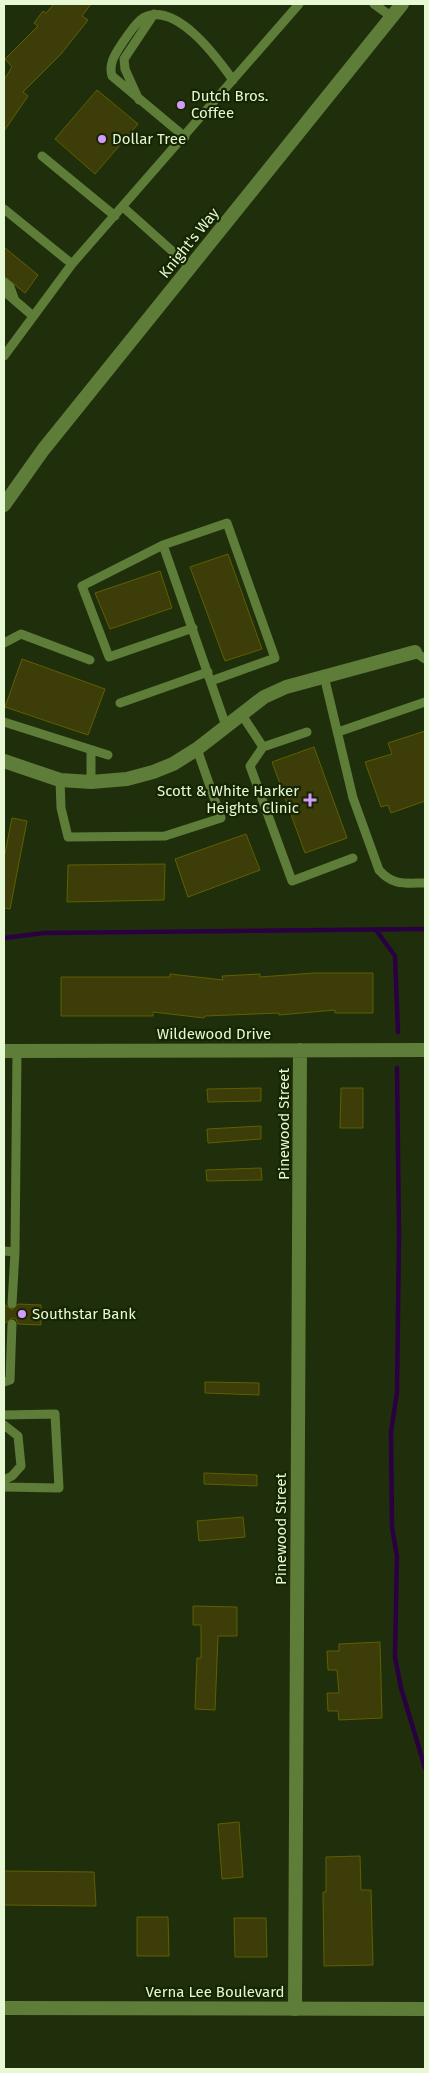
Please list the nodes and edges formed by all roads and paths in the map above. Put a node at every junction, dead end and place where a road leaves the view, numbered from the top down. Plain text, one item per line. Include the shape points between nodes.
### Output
1 (299, 4) edge
2 (374, 4) edge
3 (402, 4) edge
4 (154, 14) junction
5 (392, 17) junction
6 (234, 80) junction
7 (139, 100) junction
8 (184, 137) junction
9 (42, 156) dead end
10 (123, 206) junction
11 (4, 210) edge
12 (115, 216) junction
13 (72, 264) junction
14 (190, 267) junction
15 (4, 282) edge
16 (4, 291) edge
17 (16, 301) junction
18 (33, 316) junction
19 (7, 345) edge
20 (4, 356) edge
21 (4, 505) edge
22 (163, 545) junction
23 (193, 628) junction
24 (4, 643) edge
25 (420, 655) edge
26 (90, 660) dead end
27 (210, 676) junction
28 (324, 676) junction
29 (425, 702) edge
30 (120, 703) dead end
31 (242, 715) junction
32 (4, 722) edge
33 (226, 726) junction
34 (307, 732) dead end
35 (338, 732) junction
36 (264, 747) junction
37 (197, 749) junction
38 (91, 751) junction
39 (108, 755) dead end
40 (4, 761) edge
41 (60, 780) junction
42 (91, 782) junction
43 (353, 858) dead end
44 (425, 884) edge
45 (300, 1050) junction
46 (425, 1050) edge
47 (10, 1051) edge
48 (4, 1251) edge
49 (14, 1252) junction
50 (12, 1304) dead end
51 (12, 1324) dead end
52 (4, 1382) edge
53 (4, 1415) edge
54 (4, 1425) edge
55 (4, 1480) edge
56 (4, 1487) edge
57 (4, 2008) edge
58 (295, 2009) junction
59 (425, 2009) edge

1 - 6 lane
2 - 5 lane
3 - 5 street, Knight's Way
4 - 6 lane via 175,17 192,28
4 - 7 lane via 124,59
4 - 7 lane via 143,17 129,34 110,68 112,76
5 - 14 street, Knight's Way
6 - 8 lane
7 - 8 lane
8 - 10 lane
9 - 12 lane
10 - 12 lane
10 - 14 lane
11 - 13 lane
12 - 13 lane
13 - 18 lane
14 - 21 street, Knight's Way via 42,450
15 - 17 lane
16 - 17 lane
17 - 18 lane
18 - 19 lane
19 - 20 lane
22 - 23 lane
22 - 23 lane via 82,586 109,657
22 - 27 lane via 227,523 275,658
23 - 27 lane
24 - 26 lane via 21,634
25 - 28 street
27 - 30 lane
27 - 33 lane
28 - 31 street via 286,687 264,698
28 - 35 lane
29 - 35 lane
31 - 33 street
31 - 36 lane
32 - 38 lane
33 - 37 street
34 - 36 lane
35 - 44 lane via 359,821 379,870 387,879 398,883
36 - 43 lane via 250,766 292,881
37 - 41 lane via 221,818 165,836 68,837 61,808
37 - 42 street via 153,772 127,779
38 - 39 lane
38 - 42 lane
40 - 41 street
41 - 42 street
45 - 46 street, Wildewood Drive
45 - 47 street, Wildewood Drive
45 - 58 street, Pinewood Street
47 - 49 lane
48 - 49 lane
49 - 50 lane
51 - 52 lane via 10,1380
53 - 56 lane via 55,1414 59,1488
54 - 55 lane via 18,1436 20,1466
57 - 58 street, Verna Lee Boulevard
58 - 59 street, Verna Lee Boulevard

